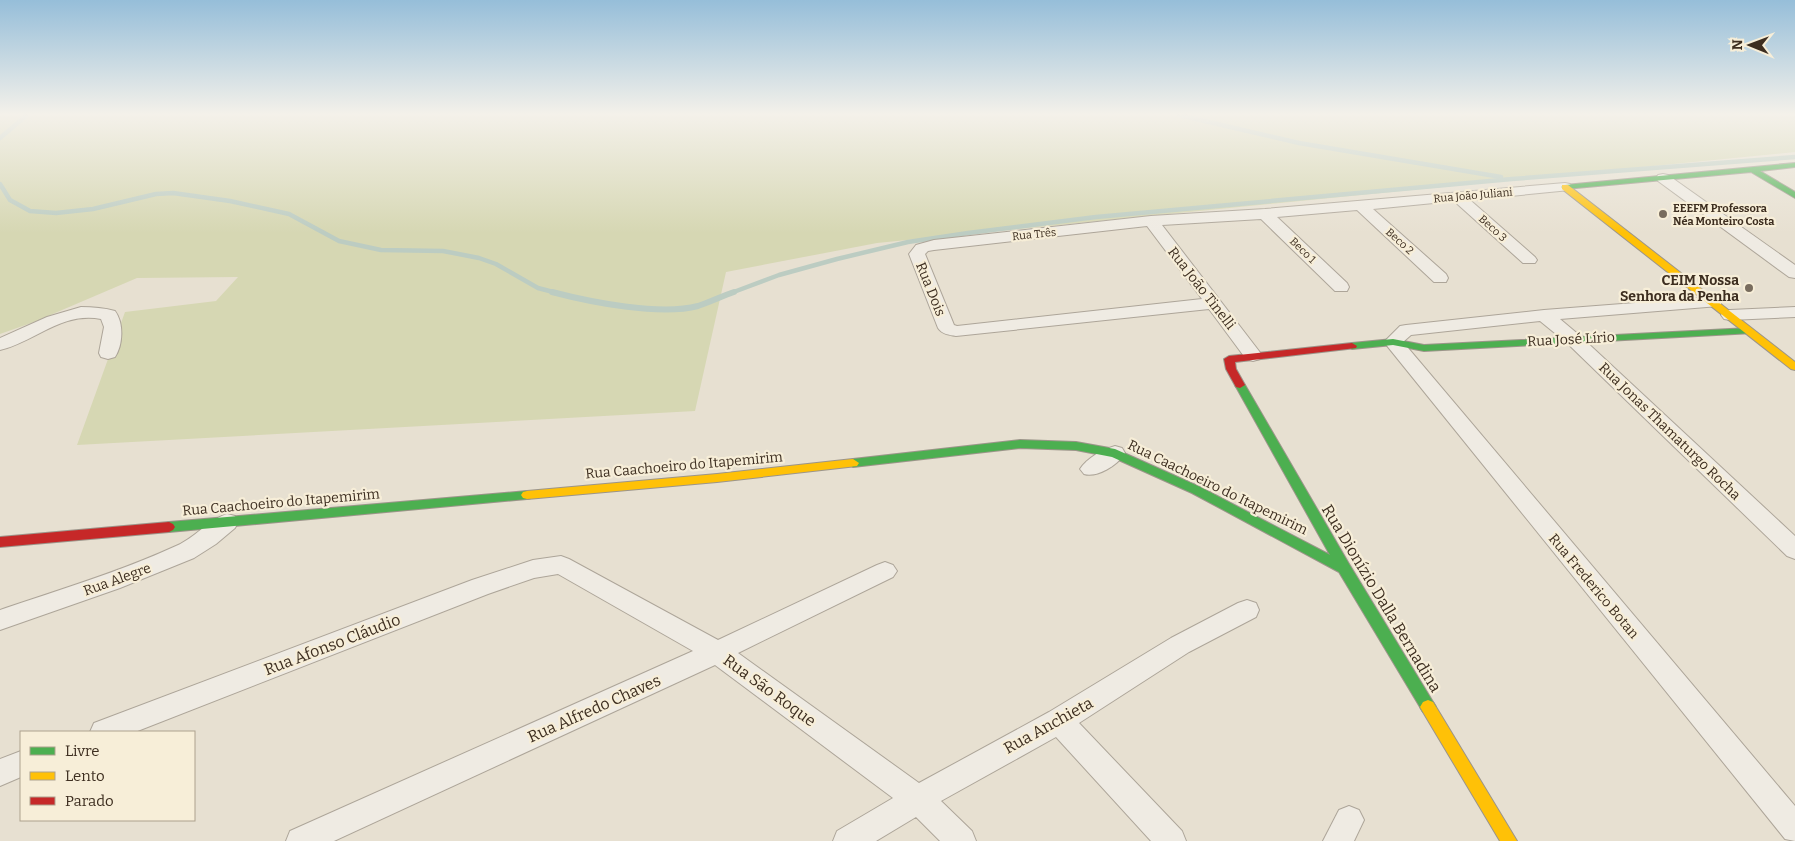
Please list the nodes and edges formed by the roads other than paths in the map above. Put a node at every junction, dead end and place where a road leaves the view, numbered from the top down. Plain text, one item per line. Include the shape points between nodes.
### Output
1 (1795, 165) edge
2 (1752, 169) junction
3 (1663, 178) junction
4 (1564, 187) junction
5 (1457, 196) junction
6 (1795, 196) edge
7 (1360, 205) junction
8 (1264, 214) junction
9 (1150, 222) junction
10 (919, 250) joint
11 (1529, 260) dead end
12 (1795, 273) edge
13 (1440, 278) dead end
14 (1341, 287) dead end
15 (1713, 302) junction
16 (1213, 303) junction
17 (1795, 312) edge
18 (1544, 314) junction
19 (1730, 315) junction
20 (1749, 331) junction
21 (1573, 339) junction
22 (1393, 342) junction
23 (0, 345) edge
24 (108, 353) dead end
25 (1253, 355) junction
26 (1795, 367) edge
27 (1231, 369) joint
28 (1115, 453) junction
29 (1091, 468) dead end
30 (227, 522) junction
31 (0, 542) edge
32 (1795, 550) edge
33 (562, 565) joint
34 (1344, 568) junction
35 (885, 571) dead end
36 (1247, 610) dead end
37 (0, 620) edge
38 (717, 652) junction
39 (1059, 721) junction
40 (107, 731) edge
41 (20, 764) edge
42 (0, 772) edge
43 (918, 799) junction
44 (1795, 829) edge
45 (1502, 836) edge
46 (301, 841) edge
47 (848, 841) edge
48 (961, 841) edge
49 (1172, 841) edge

1 - 2 street, Rua João Juliani
2 - 3 street, Rua João Juliani
2 - 6 street
3 - 4 street, Rua João Juliani
3 - 12 street
4 - 5 street, Rua João Juliani
4 - 15 street
5 - 7 street, Rua João Juliani
5 - 11 street, Beco 3
7 - 8 street, Rua João Juliani
7 - 13 street, Beco 2
8 - 9 street, Rua João Juliani
8 - 14 street, Beco 1
9 - 10 street, Rua Três via 925,246
9 - 16 street, Rua João Tinelli
10 - 16 street, Rua Dois via 918,257 946,328 956,331
15 - 18 street, Rua José Lírio
15 - 19 street
16 - 25 street, Rua João Tinelli
17 - 19 street
18 - 21 street, Rua Jonas Thamaturgo Rocha
18 - 22 street, Rua José Lírio via 1406,330
19 - 20 street
20 - 21 street, Rua José Lírio
20 - 26 street
21 - 22 street, Rua José Lírio via 1424,348
21 - 32 street, Rua Jonas Thamaturgo Rocha
22 - 25 street, Rua José Lírio
22 - 44 street, Rua Frederico Botan
23 - 24 street via 70,315 102,313 109,315 113,327
25 - 27 street, Rua José Lírio via 1229,359
27 - 34 street, Rua Dionízio Dalla Bernadina
28 - 29 street
28 - 30 street, Rua Caachoeiro do Itapemirim via 1076,446 1020,444 726,477
28 - 34 street, Rua Caachoeiro do Itapemirim via 1205,495
30 - 31 street, Rua Caachoeiro do Itapemirim
30 - 37 street, Rua Alegre via 208,538 171,558
33 - 38 street, Rua São Roque
33 - 40 street, Rua Afonso Cláudio via 533,569 480,587
34 - 45 street, Rua Dionízio Dalla Bernadina
35 - 38 street, Rua Alfredo Chaves
36 - 39 street, Rua Anchieta via 1180,645
38 - 43 street, Rua São Roque
38 - 46 street, Rua Alfredo Chaves
39 - 43 street, Rua Anchieta
39 - 49 street
41 - 42 street
43 - 47 street, Rua Anchieta
43 - 48 street, Rua São Roque

